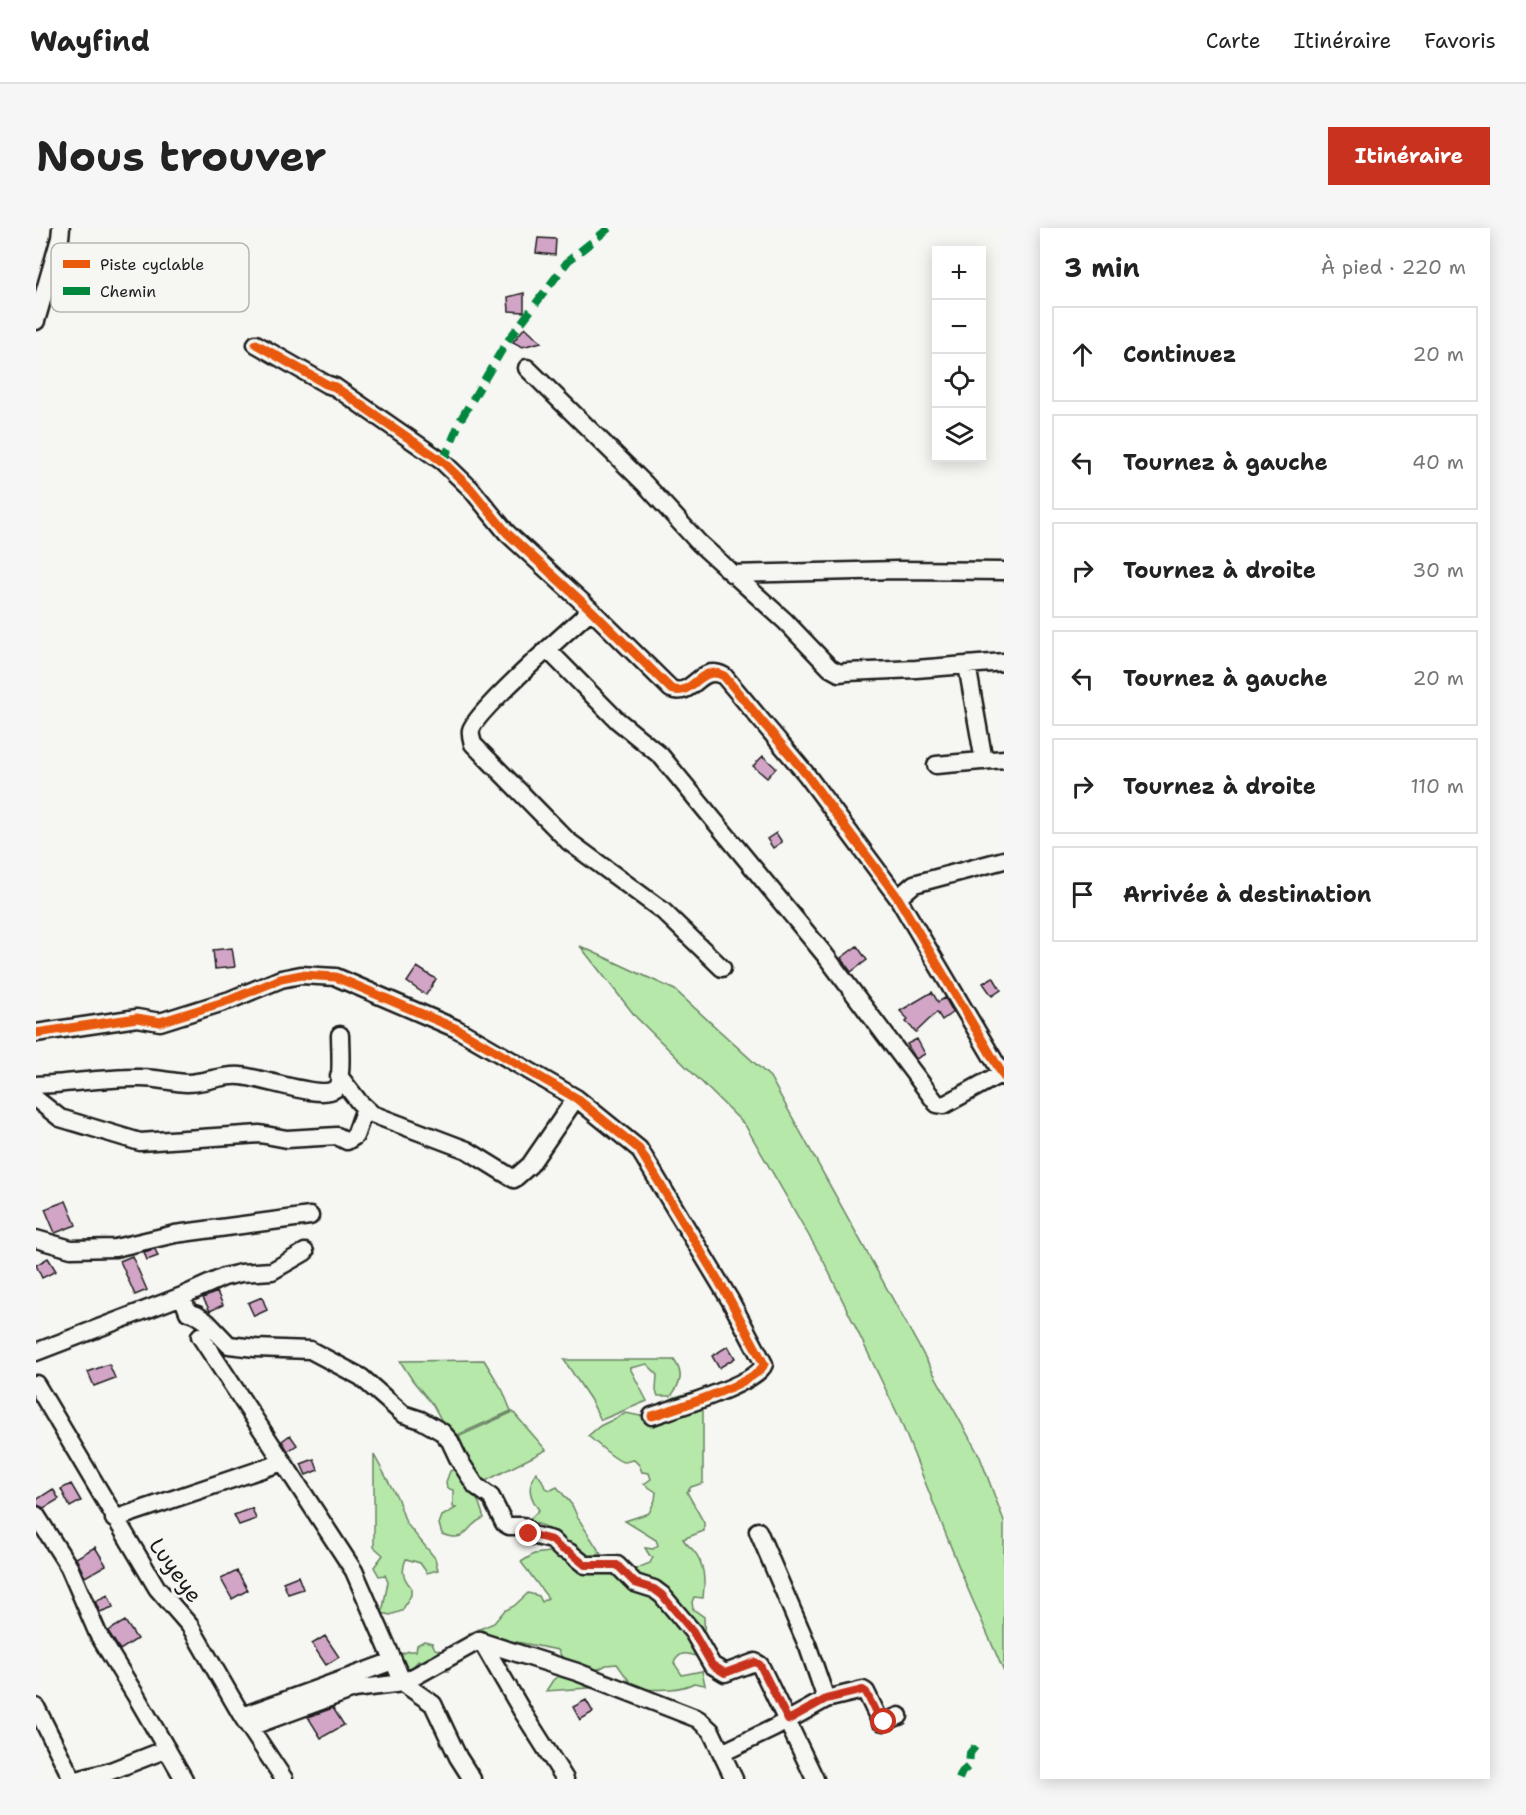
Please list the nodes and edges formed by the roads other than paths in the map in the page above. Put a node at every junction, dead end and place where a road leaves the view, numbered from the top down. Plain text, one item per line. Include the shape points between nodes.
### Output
1 (61, 228) edge
2 (59, 243) edge
3 (51, 269) edge
4 (36, 321) edge
5 (256, 344) dead end
6 (527, 368) dead end
7 (1004, 571) edge
8 (732, 573) junction
9 (591, 610) junction
10 (548, 650) junction
11 (1004, 662) edge
12 (967, 665) junction
13 (1004, 759) edge
14 (984, 761) junction
15 (936, 765) dead end
16 (1004, 860) edge
17 (898, 898) junction
18 (722, 968) dead end
19 (36, 1033) edge
20 (340, 1035) dead end
21 (1003, 1075) edge
22 (339, 1076) junction
23 (36, 1085) edge
24 (576, 1098) junction
25 (36, 1099) edge
26 (365, 1108) junction
27 (310, 1216) dead end
28 (36, 1239) edge
29 (305, 1252) dead end
30 (182, 1296) junction
31 (200, 1336) dead end
32 (36, 1352) edge
33 (36, 1384) edge
34 (652, 1416) dead end
35 (283, 1462) junction
36 (36, 1515) edge
37 (114, 1519) junction
38 (758, 1531) dead end
39 (482, 1642) junction
40 (393, 1661) junction
41 (403, 1683) junction
42 (826, 1699) junction
43 (36, 1707) edge
44 (899, 1716) dead end
45 (788, 1720) junction
46 (246, 1722) junction
47 (167, 1749) junction
48 (722, 1753) junction
49 (72, 1779) edge
50 (81, 1779) edge
51 (184, 1779) edge
52 (284, 1779) edge
53 (472, 1779) edge
54 (565, 1779) edge
55 (734, 1779) edge
56 (815, 1779) edge

1 - 2 street
3 - 4 street
5 - 9 street via 335,387 443,462 507,533
6 - 8 street
7 - 8 street
8 - 12 street via 839,673
9 - 10 street
9 - 17 street via 677,692 709,672 724,676 806,774
10 - 18 street via 475,723 471,731 473,744 568,841 663,911
10 - 21 street via 616,720 661,756 832,964 937,1104 944,1105
11 - 12 street
12 - 14 street
13 - 14 street
14 - 15 street
16 - 17 street via 914,884
17 - 21 street
19 - 24 street via 137,1018 160,1022 288,978 333,976 457,1029
20 - 22 street
22 - 23 street via 338,1085 329,1092 242,1076 187,1083 140,1078
22 - 26 street
24 - 26 street via 530,1165 514,1179 467,1150 384,1120
24 - 34 street via 639,1149 764,1364 760,1371 719,1393
25 - 26 street via 60,1118 140,1142 260,1134 287,1138 337,1136 347,1141 355,1136
27 - 28 street via 175,1234 115,1248 71,1249
29 - 30 street via 272,1271 224,1277
30 - 32 street
30 - 45 street via 188,1312 207,1322 229,1345 310,1350 361,1377 403,1414 442,1432 476,1486 491,1497 504,1523 523,1526 529,1534 552,1540 585,1565 617,1565 635,1583 654,1589 693,1632 719,1671 725,1673 755,1662 760,1665
31 - 35 street
33 - 37 street, Luyeye
35 - 37 street
35 - 40 street via 354,1571
36 - 47 street via 69,1567 98,1634
37 - 46 street, Luyeye via 157,1588 190,1626
38 - 42 street
39 - 41 street via 473,1643
39 - 48 street via 596,1678 698,1719 711,1731
39 - 54 street
40 - 41 street
40 - 46 street
41 - 46 street via 354,1689
41 - 53 street via 433,1704
42 - 44 street via 863,1690 880,1721
42 - 45 street
43 - 49 street
45 - 48 street
45 - 56 street
46 - 52 street, Luyeye
47 - 50 street
47 - 51 street
48 - 55 street

